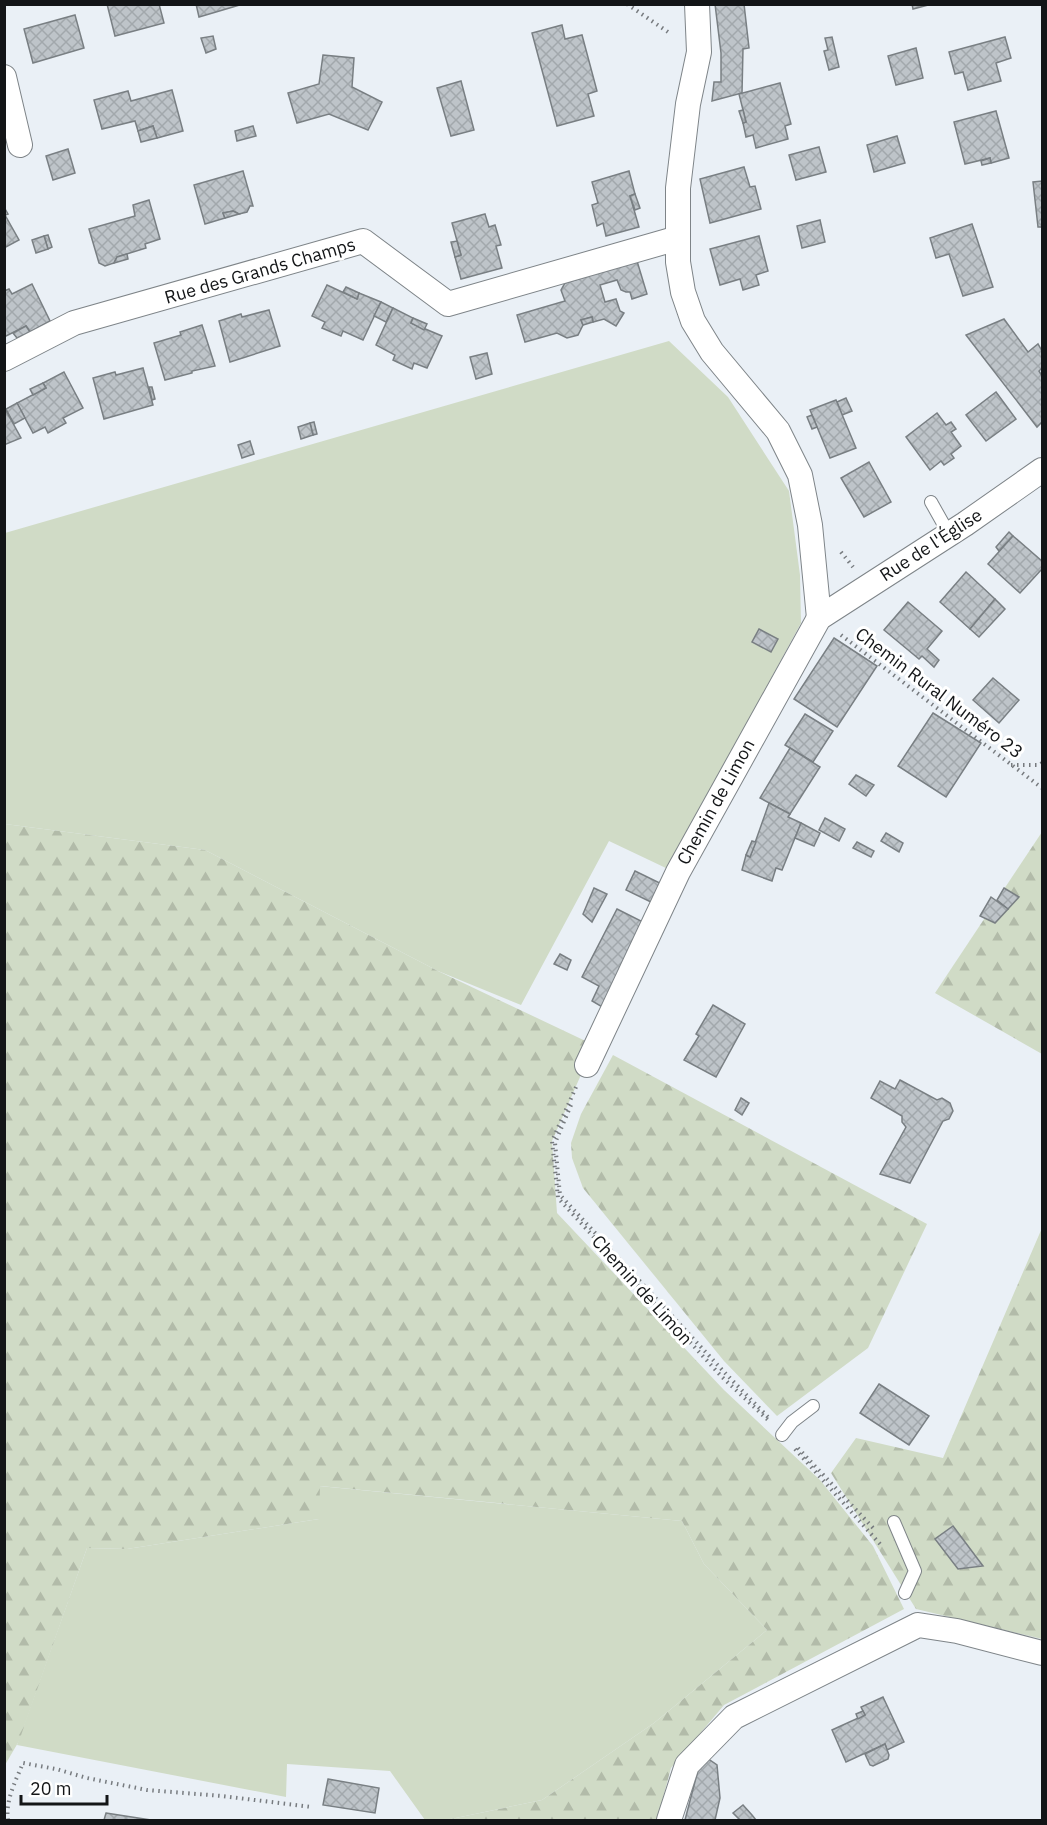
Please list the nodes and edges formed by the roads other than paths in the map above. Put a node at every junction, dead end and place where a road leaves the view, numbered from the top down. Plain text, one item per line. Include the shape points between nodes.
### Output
1 (697, 4) edge
2 (4, 77) edge
3 (21, 145) dead end
4 (678, 238) junction
5 (4, 359) edge
6 (1042, 470) edge
7 (931, 502) dead end
8 (949, 534) junction
9 (819, 618) junction
10 (588, 1065) road end
11 (813, 1406) dead end
12 (783, 1434) road end
13 (894, 1522) dead end
14 (905, 1593) dead end
15 (1042, 1653) edge
16 (669, 1821) edge

1 - 4 street via 699,52 678,188
2 - 3 street
4 - 5 street, Rue des Grands Champs via 448,304 363,241 74,322
4 - 9 street via 679,272 693,321 712,352 778,431 800,475 810,525
6 - 8 street, Rue de l'Église
7 - 8 lane
8 - 9 street, Rue de l'Église
9 - 10 street, Chemin de Limon via 678,872
11 - 12 lane
13 - 14 lane via 915,1571
15 - 16 street via 918,1625 734,1717 687,1765

